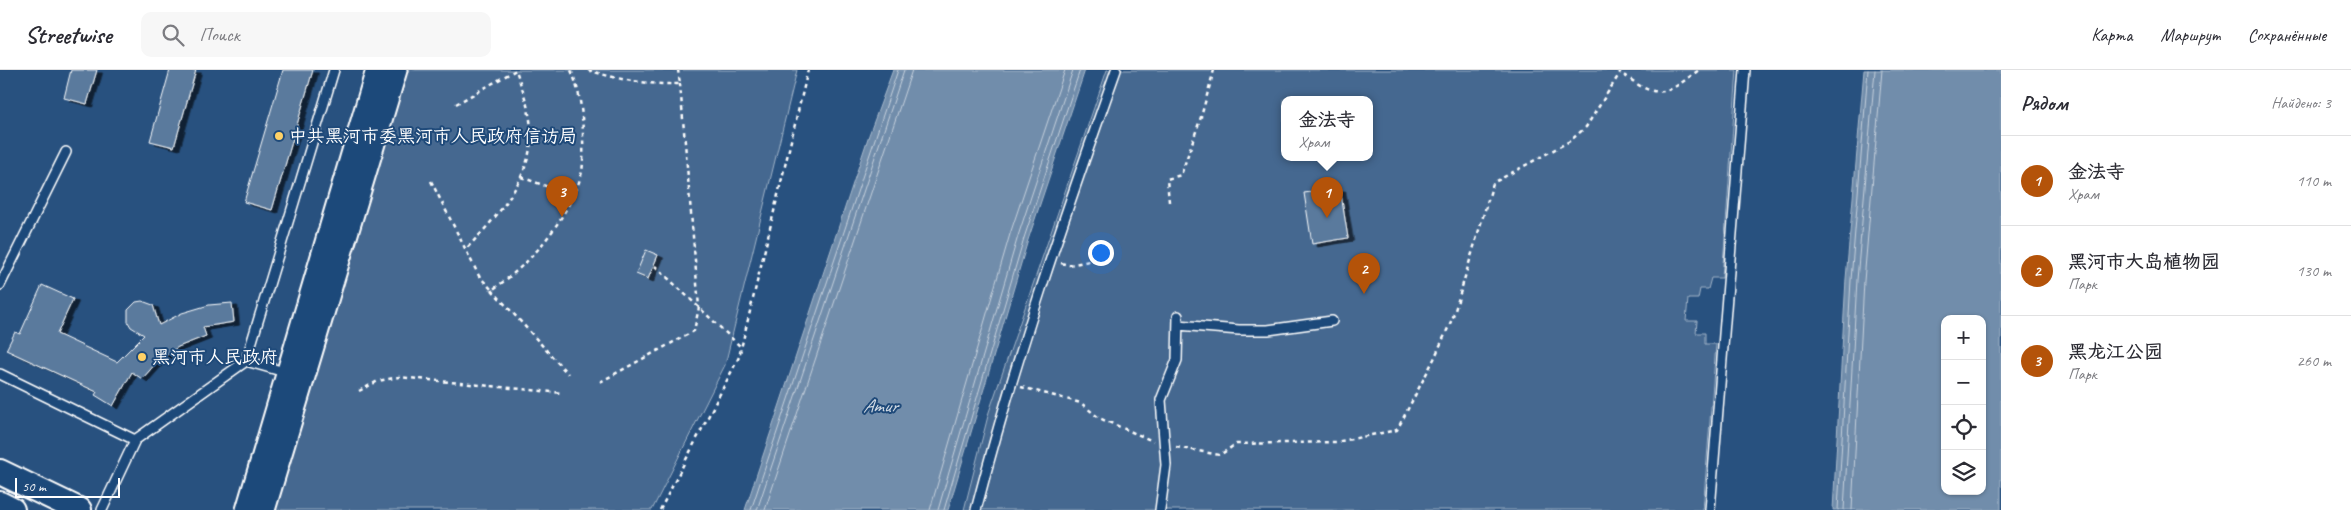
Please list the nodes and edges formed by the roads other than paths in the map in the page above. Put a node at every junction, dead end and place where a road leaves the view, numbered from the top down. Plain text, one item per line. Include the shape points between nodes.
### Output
1 (334, 70) edge
2 (377, 70) edge
3 (396, 70) edge
4 (1116, 70) edge
5 (1745, 70) edge
6 (66, 152) dead end
7 (0, 285) edge
8 (1332, 321) dead end
9 (246, 361) junction
10 (0, 374) edge
11 (295, 375) junction
12 (135, 440) junction
13 (0, 472) edge
14 (0, 504) edge
15 (12, 510) edge
16 (79, 510) edge
17 (102, 510) edge
18 (247, 510) edge
19 (264, 510) edge
20 (976, 510) edge
21 (1160, 510) edge
22 (1710, 510) edge

1 - 9 lane
2 - 11 street
3 - 11 street
4 - 20 lane via 1049,259 1009,385
5 - 22 lane
6 - 7 lane
8 - 21 lane via 1268,330 1239,330 1178,321 1177,360 1161,400 1166,465
9 - 11 lane
9 - 12 lane
10 - 12 lane
11 - 18 street
11 - 19 street
12 - 17 lane
13 - 16 main road
14 - 15 main road

